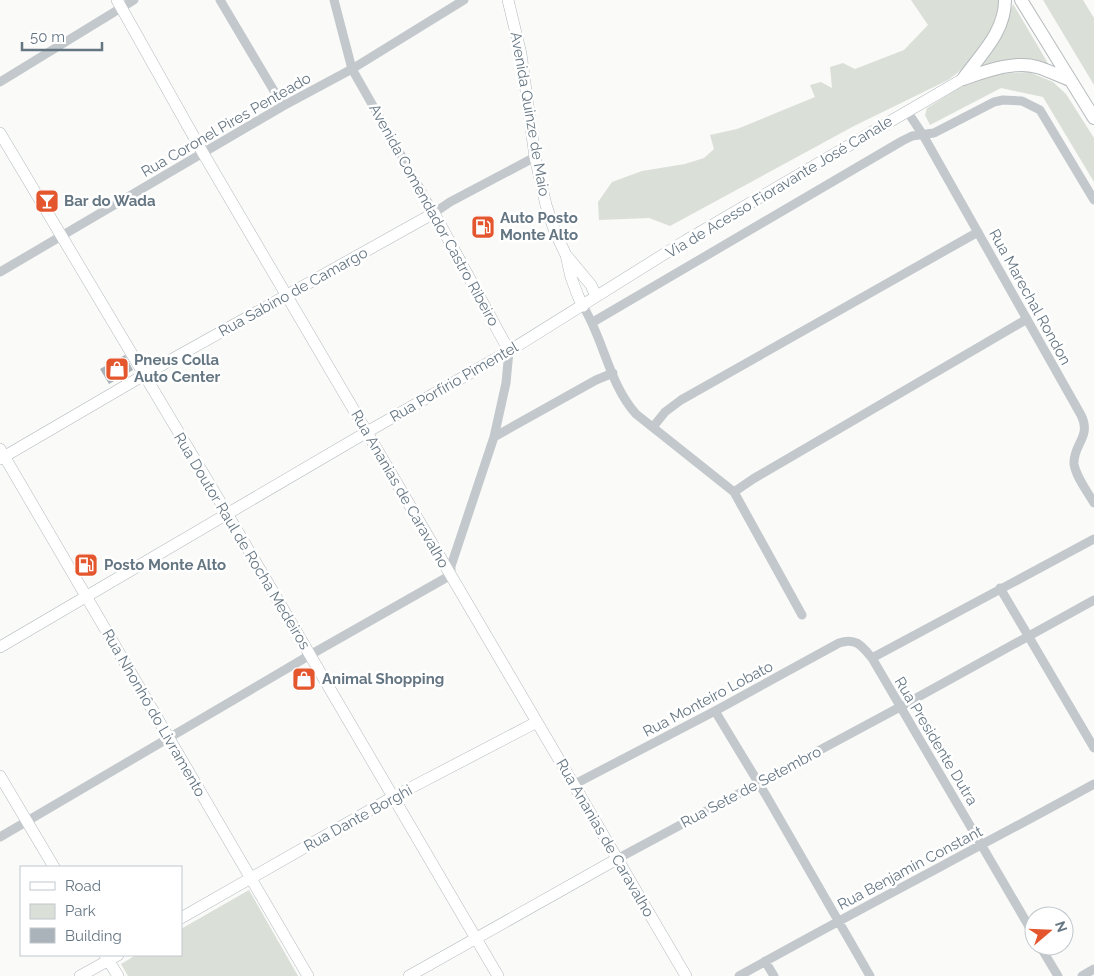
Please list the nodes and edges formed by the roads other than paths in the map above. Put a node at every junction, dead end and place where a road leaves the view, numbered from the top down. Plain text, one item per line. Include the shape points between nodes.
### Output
1 (134, 0) edge
2 (220, 0) edge
3 (334, 0) edge
4 (464, 0) edge
5 (508, 0) edge
6 (1005, 0) edge
7 (1021, 0) edge
8 (119, 4) edge
9 (352, 69) junction
10 (963, 78) junction
11 (1070, 80) junction
12 (0, 82) edge
13 (283, 106) junction
14 (907, 111) junction
15 (1094, 118) edge
16 (0, 133) edge
17 (923, 135) junction
18 (203, 153) junction
19 (534, 157) junction
20 (1094, 200) edge
21 (434, 213) junction
22 (978, 232) junction
23 (61, 236) junction
24 (566, 255) junction
25 (0, 272) edge
26 (287, 296) junction
27 (596, 296) junction
28 (583, 306) junction
29 (1027, 319) junction
30 (593, 322) junction
31 (510, 351) junction
32 (613, 373) junction
33 (144, 375) junction
34 (653, 427) junction
35 (367, 432) junction
36 (494, 437) junction
37 (2, 455) edge
38 (734, 492) junction
39 (1094, 503) edge
40 (228, 515) junction
41 (1094, 539) edge
42 (451, 575) junction
43 (1000, 588) junction
44 (86, 596) junction
45 (1094, 600) edge
46 (802, 615) dead end
47 (1028, 636) junction
48 (855, 641) joint
49 (0, 647) edge
50 (310, 655) junction
51 (872, 658) junction
52 (900, 707) junction
53 (715, 711) junction
54 (537, 722) junction
55 (169, 738) junction
56 (1094, 748) edge
57 (0, 776) edge
58 (759, 784) junction
59 (1094, 784) edge
60 (574, 785) junction
61 (393, 797) junction
62 (26, 821) junction
63 (0, 836) edge
64 (982, 846) junction
65 (617, 859) junction
66 (53, 866) edge
67 (251, 878) junction
68 (182, 917) edge
69 (1024, 918) edge
70 (838, 921) junction
71 (476, 939) junction
72 (1046, 956) edge
73 (111, 957) edge
74 (765, 961) junction
75 (1094, 969) edge
76 (80, 976) edge
77 (118, 976) edge
78 (308, 976) edge
79 (409, 976) edge
80 (498, 976) edge
81 (686, 976) edge
82 (738, 976) edge
83 (774, 976) edge
84 (870, 976) edge
85 (1058, 976) edge
86 (1082, 976) edge

1 - 8 street
2 - 13 street
3 - 9 street, Avenida Comendador Castro Ribeiro
4 - 9 street, Rua Coronel Pires Penteado
5 - 19 street, Avenida Quinze de Maio via 521,54
6 - 10 main road via 1000,28
7 - 11 main road
8 - 12 street
8 - 18 street, Rua Ananias de Caravalho
9 - 13 street, Rua Coronel Pires Penteado
9 - 21 street, Avenida Comendador Castro Ribeiro
10 - 11 main road via 988,70 1025,65 1036,66
10 - 14 street, Via de Acesso Fioravante José Canale
11 - 15 main road
13 - 18 street, Rua Coronel Pires Penteado
14 - 17 street, Rua Marechal Rondon
14 - 27 street, Via de Acesso Fioravante José Canale
16 - 23 street, Rua Doutor Raul de Rocha Medeiros
17 - 20 street via 934,133 994,102 1012,100 1028,104 1040,110
17 - 22 street, Rua Marechal Rondon
17 - 30 street via 902,141
18 - 23 street, Rua Coronel Pires Penteado
18 - 26 street, Rua Ananias de Caravalho
19 - 21 street, Rua Sabino de Camargo
19 - 24 street, Avenida Quinze de Maio via 546,205
21 - 26 street, Rua Sabino de Camargo
21 - 31 street, Avenida Comendador Castro Ribeiro
22 - 29 street, Rua Marechal Rondon
22 - 34 street via 681,400
23 - 25 street, Rua Coronel Pires Penteado
23 - 33 street, Rua Doutor Raul de Rocha Medeiros
24 - 27 street
24 - 28 street
26 - 33 street, Rua Sabino de Camargo
26 - 35 street, Rua Ananias de Caravalho
27 - 28 street, Rua Porfírio Pimentel
28 - 30 street
28 - 31 street, Rua Porfírio Pimentel
29 - 38 street
29 - 39 street, Rua Marechal Rondon via 1083,419 1084,434 1074,464
30 - 32 street
31 - 35 street, Rua Porfírio Pimentel
31 - 36 street
32 - 34 street via 630,406
32 - 36 street
33 - 37 street, Rua Sabino de Camargo
33 - 40 street, Rua Doutor Raul de Rocha Medeiros
34 - 38 street
35 - 40 street, Rua Porfírio Pimentel
35 - 42 street, Rua Ananias de Caravalho
36 - 42 street via 451,566
37 - 44 street, Rua Nhonhô do Livramento
38 - 46 street
40 - 44 street, Rua Porfírio Pimentel
40 - 50 street, Rua Doutor Raul de Rocha Medeiros
41 - 43 street
42 - 50 street
42 - 54 street, Rua Ananias de Caravalho
43 - 47 street
43 - 51 street
44 - 49 street, Rua Porfírio Pimentel
44 - 55 street, Rua Nhonhô do Livramento
45 - 47 street, Rua Sete de Setembro
47 - 52 street, Rua Sete de Setembro
47 - 56 street
48 - 51 street, Rua Presidente Dutra
48 - 53 street, Rua Monteiro Lobato via 839,643
50 - 55 street
50 - 61 street, Rua Doutor Raul de Rocha Medeiros
51 - 52 street, Rua Presidente Dutra
52 - 58 street, Rua Sete de Setembro
52 - 64 street, Rua Presidente Dutra
53 - 58 street
53 - 60 street, Rua Monteiro Lobato
54 - 60 street, Rua Ananias de Caravalho
54 - 61 street, Rua Dante Borghi
55 - 62 street
55 - 67 street, Rua Nhonhô do Livramento
57 - 62 street
58 - 65 street, Rua Sete de Setembro
58 - 70 street
59 - 64 street, Rua Benjamin Constant
60 - 65 street, Rua Ananias de Caravalho
61 - 67 street, Rua Dante Borghi
61 - 71 street, Rua Doutor Raul de Rocha Medeiros
62 - 63 street
62 - 66 street
64 - 69 street, Rua Presidente Dutra
64 - 70 street, Rua Benjamin Constant
65 - 71 street, Rua Sete de Setembro
65 - 81 street, Rua Ananias de Caravalho
67 - 68 street, Rua Dante Borghi
67 - 78 street, Rua Nhonhô do Livramento
70 - 74 street, Rua Benjamin Constant
70 - 84 street
71 - 79 street, Rua Sete de Setembro
71 - 80 street, Rua Doutor Raul de Rocha Medeiros
72 - 85 street
73 - 76 street
73 - 77 street
74 - 82 street, Rua Benjamin Constant
74 - 83 street
75 - 86 street

